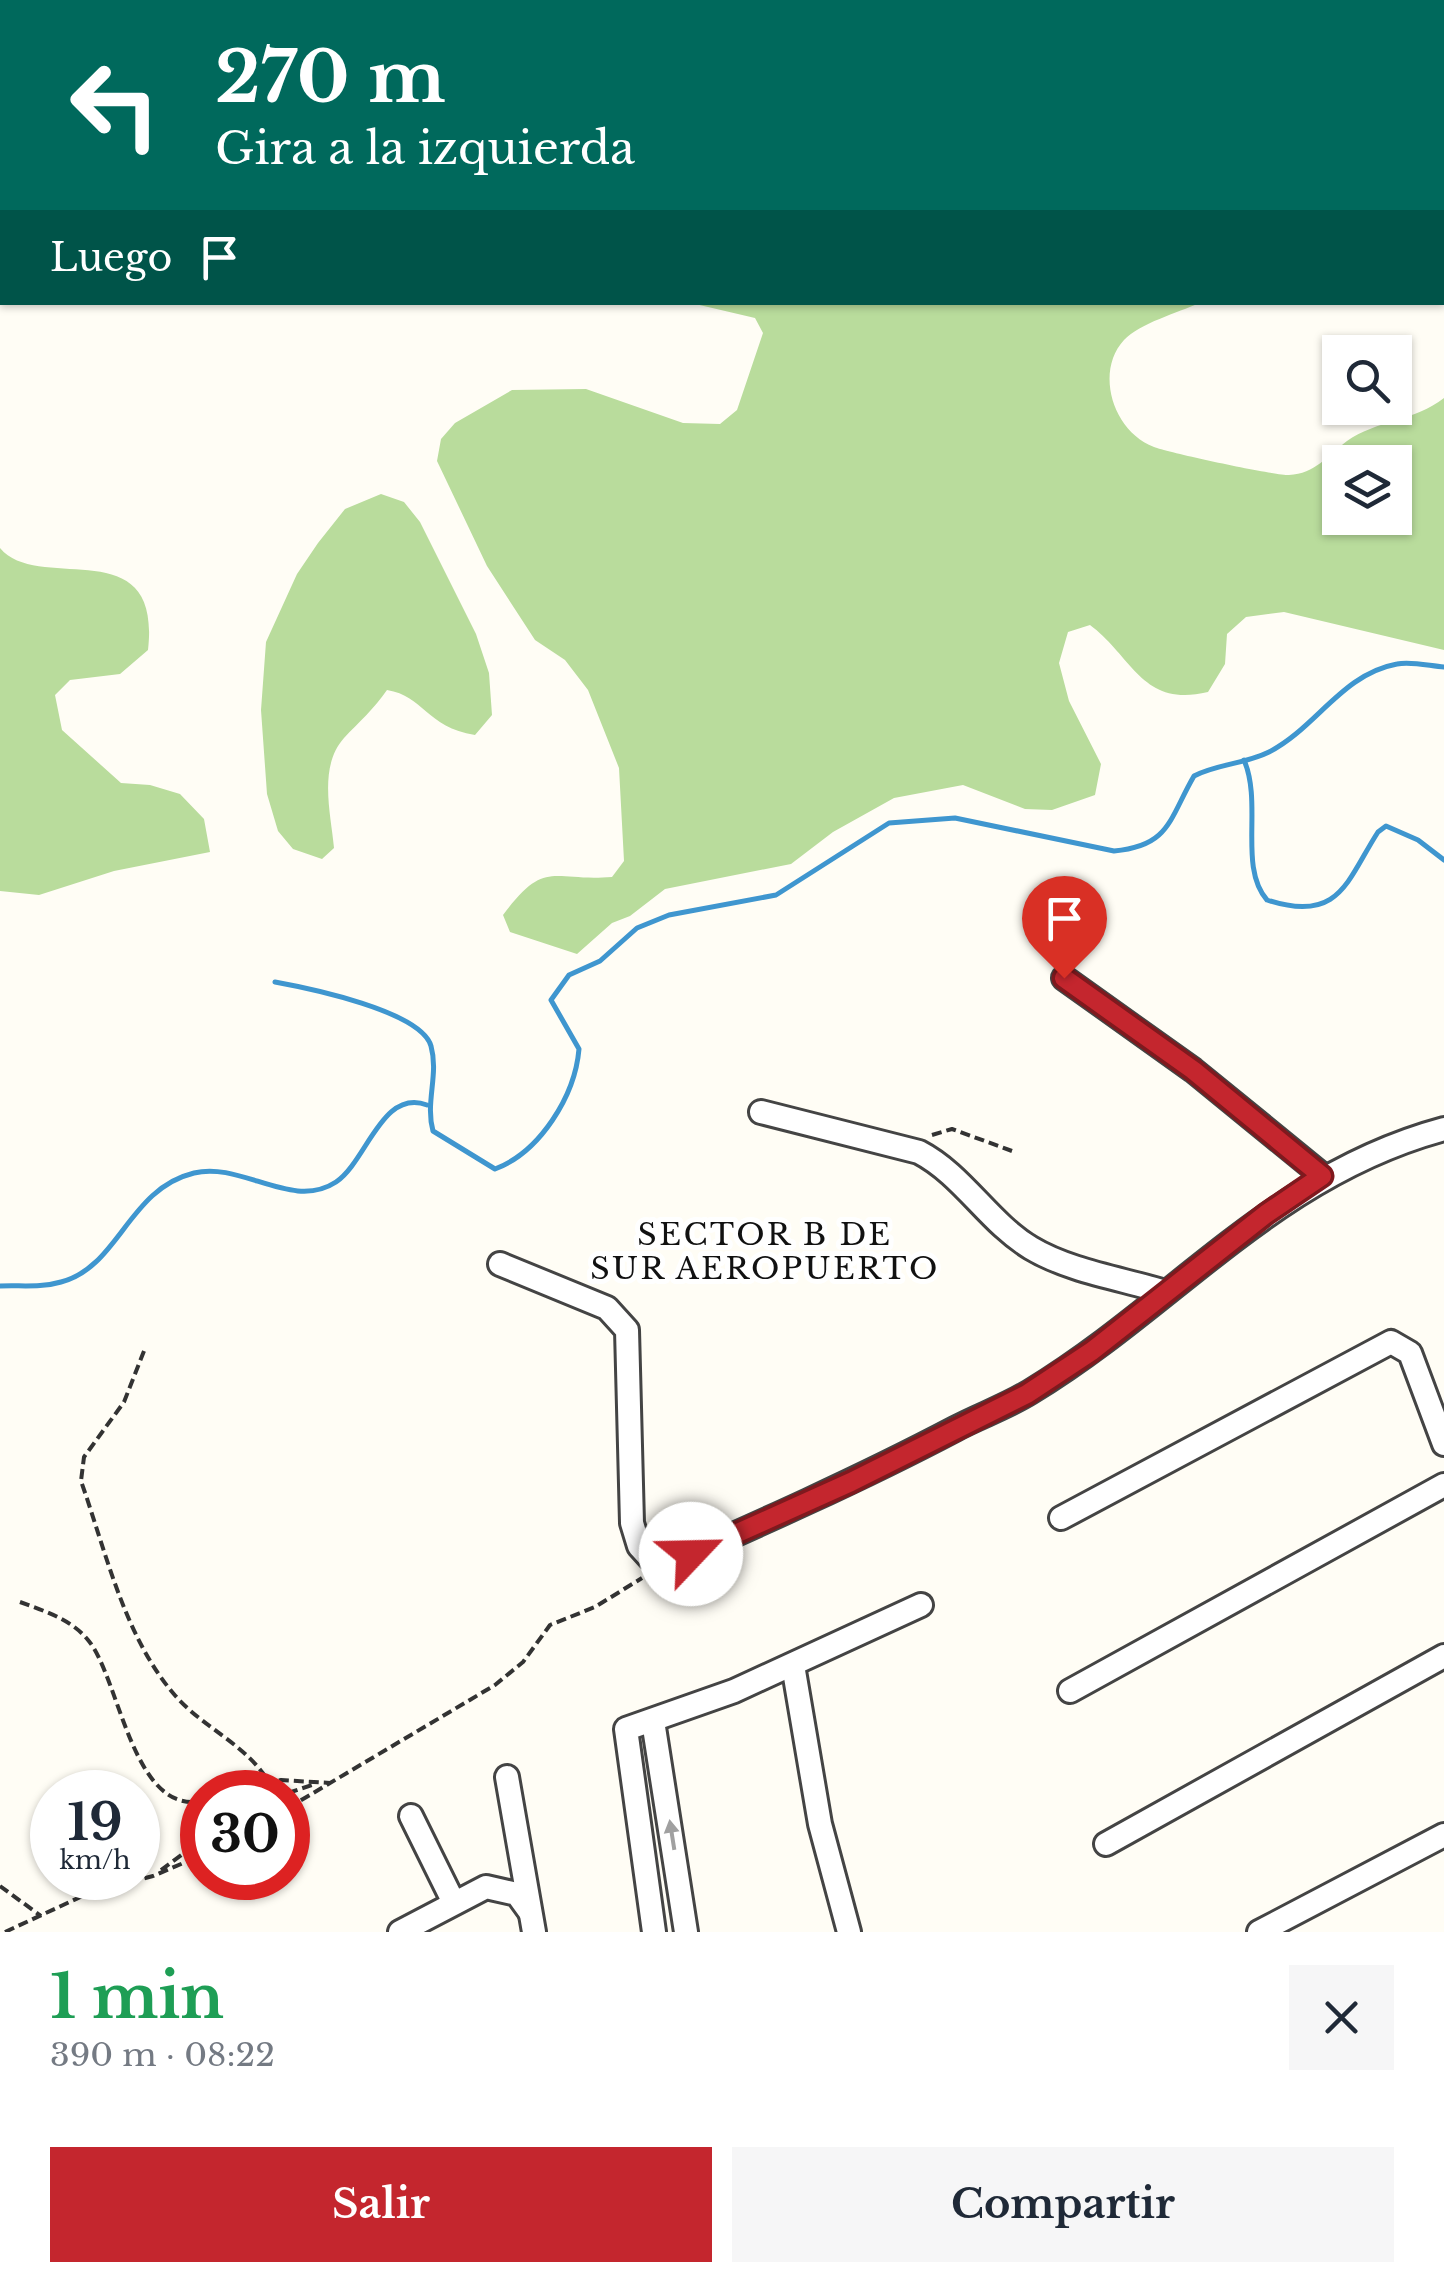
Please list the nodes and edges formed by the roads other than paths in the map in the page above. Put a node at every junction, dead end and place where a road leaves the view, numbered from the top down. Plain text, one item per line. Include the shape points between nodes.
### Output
1 (1064, 978) dead end
2 (762, 1112) dead end
3 (1444, 1129) edge
4 (1322, 1176) junction
5 (500, 1264) dead end
6 (1165, 1292) junction
7 (1444, 1444) edge
8 (1444, 1485) edge
9 (1061, 1518) dead end
10 (921, 1605) dead end
11 (1444, 1656) edge
12 (793, 1665) junction
13 (1070, 1691) dead end
14 (652, 1721) junction
15 (507, 1777) dead end
16 (411, 1816) dead end
17 (1444, 1834) edge
18 (1106, 1844) dead end
19 (454, 1903) junction
20 (533, 1924) edge
21 (400, 1932) edge
22 (654, 1932) edge
23 (686, 1932) edge
24 (848, 1932) edge
25 (1260, 1932) edge

1 - 4 street via 1193,1070
2 - 6 street via 919,1152 1032,1248
3 - 4 street
4 - 6 street
5 - 6 street via 608,1308 627,1330 632,1523 639,1546 658,1568 1027,1394
7 - 9 street via 1410,1352 1391,1342
8 - 13 street
10 - 12 street
11 - 18 street
12 - 14 street
12 - 24 street via 820,1824
14 - 22 street via 626,1730
23 -> 14 street
15 - 20 street
16 - 19 street
17 - 25 street
19 - 20 street via 496,1886 517,1894
19 - 21 street

